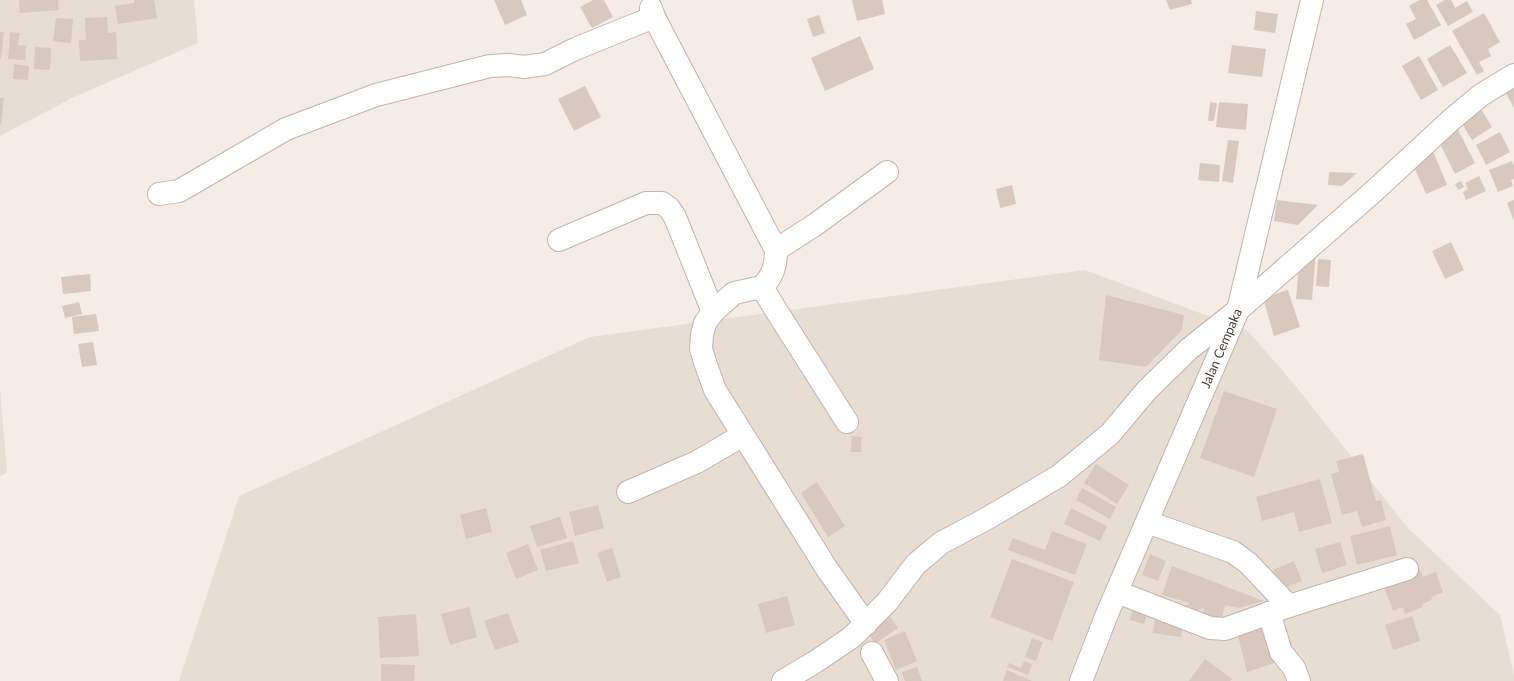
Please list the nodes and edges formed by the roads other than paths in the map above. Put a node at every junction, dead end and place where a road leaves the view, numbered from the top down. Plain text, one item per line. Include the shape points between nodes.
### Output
1 (1312, 0) edge
2 (1514, 74) edge
3 (887, 172) dead end
4 (159, 194) dead end
5 (559, 240) dead end
6 (776, 250) junction
7 (762, 287) junction
8 (1238, 310) junction
9 (713, 312) junction
10 (848, 422) dead end
11 (743, 435) junction
12 (628, 492) dead end
13 (1147, 522) junction
14 (1407, 569) dead end
15 (1117, 592) junction
16 (1279, 610) junction
17 (866, 624) junction
18 (872, 653) dead end
19 (783, 681) edge
20 (887, 681) edge
21 (1081, 681) edge
22 (1299, 681) edge

1 - 8 street, Jalan Cempaka
2 - 8 street via 1481,95 1451,120 1374,192
3 - 6 street
4 - 6 street via 179,191 286,129 376,95 490,66 524,67 545,64 652,12
5 - 9 street via 646,204 662,203 670,208 675,217
6 - 7 street via 774,271
7 - 9 street via 734,293
7 - 10 street
8 - 13 street, Jalan Cempaka
8 - 17 street via 1189,349 1147,390 1110,434 1058,476 940,543 916,564
9 - 11 street via 705,323 701,349 715,390
11 - 12 street via 697,462
11 - 17 street via 827,569
13 - 15 street, Jalan Cempaka
13 - 16 street via 1233,552 1248,563
14 - 16 street
15 - 16 street via 1210,628 1225,629
15 - 21 street, Jalan Cempaka
16 - 22 street via 1281,652 1294,668
17 - 19 street via 852,637
18 - 20 street

